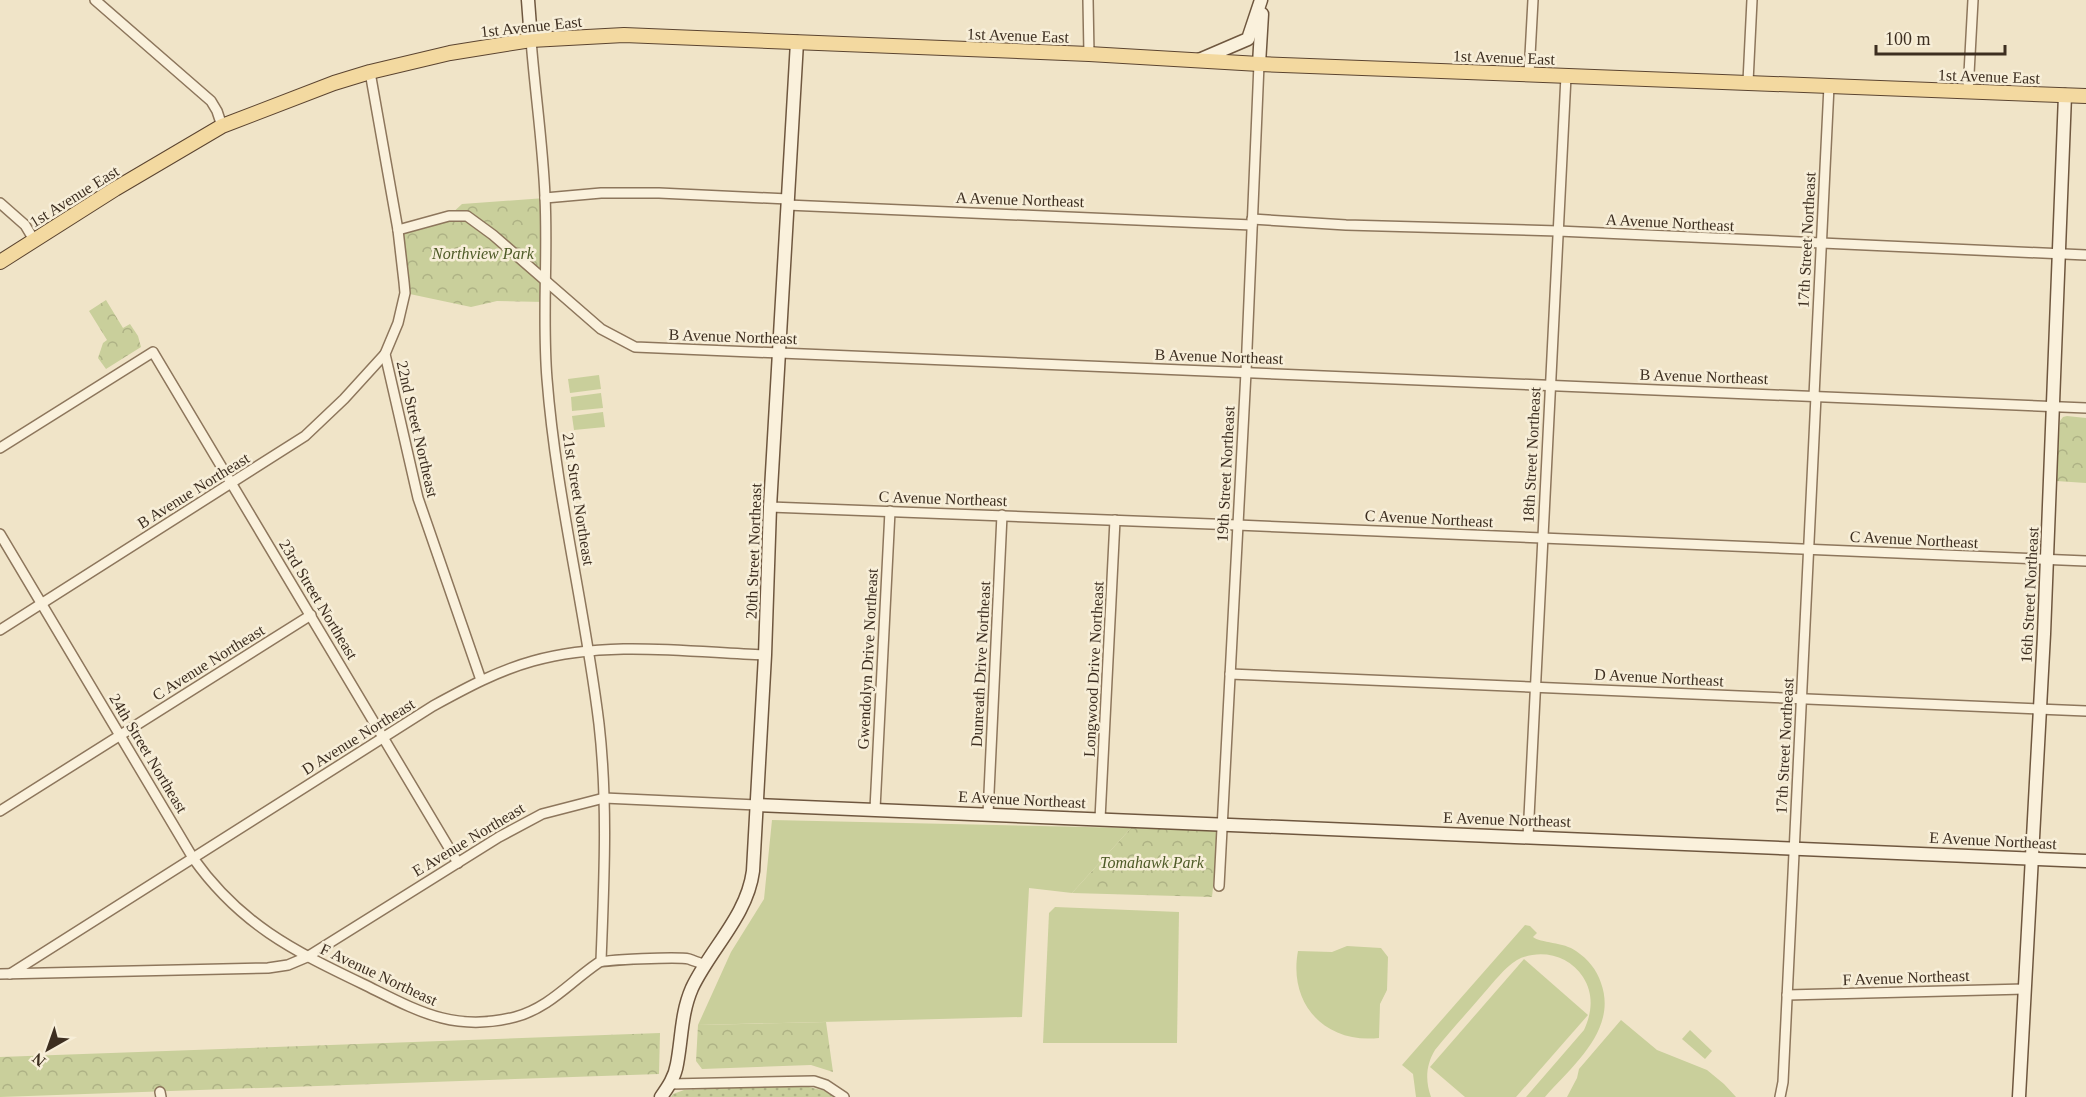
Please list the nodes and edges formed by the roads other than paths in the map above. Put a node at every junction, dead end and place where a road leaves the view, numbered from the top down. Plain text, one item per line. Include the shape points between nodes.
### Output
1 (95, 0) edge
2 (528, 0) edge
3 (1088, 0) edge
4 (1262, 0) edge
5 (1533, 0) edge
6 (1752, 0) edge
7 (1973, 0) edge
8 (531, 40) junction
9 (796, 42) junction
10 (1089, 54) junction
11 (1197, 61) junction
12 (1259, 64) junction
13 (370, 72) junction
14 (1529, 74) junction
15 (1566, 76) junction
16 (1748, 82) junction
17 (1829, 86) junction
18 (1968, 92) junction
19 (2065, 95) junction
20 (2086, 96) edge
21 (222, 126) junction
22 (545, 198) junction
23 (788, 202) junction
24 (0, 203) edge
25 (1252, 222) junction
26 (398, 230) junction
27 (1558, 231) junction
28 (34, 240) junction
29 (1822, 244) junction
30 (2058, 254) junction
31 (2086, 255) edge
32 (0, 262) edge
33 (546, 281) junction
34 (780, 352) junction
35 (386, 354) junction
36 (1246, 372) junction
37 (1550, 386) junction
38 (1815, 396) junction
39 (2053, 407) junction
40 (2086, 408) edge
41 (0, 448) edge
42 (232, 484) junction
43 (770, 507) junction
44 (890, 511) junction
45 (1002, 515) junction
46 (1115, 520) junction
47 (1237, 525) junction
48 (0, 534) edge
49 (1542, 538) junction
50 (1810, 549) junction
51 (2047, 560) junction
52 (2086, 561) edge
53 (42, 604) junction
54 (311, 615) junction
55 (0, 630) edge
56 (588, 651) junction
57 (765, 655) junction
58 (1230, 674) junction
59 (481, 680) junction
60 (1536, 686) junction
61 (1802, 698) junction
62 (2040, 709) junction
63 (2086, 711) edge
64 (120, 736) junction
65 (384, 738) junction
66 (604, 798) junction
67 (757, 805) junction
68 (874, 809) junction
69 (0, 811) edge
70 (988, 814) junction
71 (1100, 819) junction
72 (1222, 823) junction
73 (1528, 837) junction
74 (1794, 848) junction
75 (193, 858) junction
76 (2032, 858) junction
77 (2086, 861) edge
78 (458, 863) junction
79 (1219, 886) dead end
80 (307, 957) junction
81 (601, 961) junction
82 (706, 965) junction
83 (5, 974) edge
84 (2025, 989) junction
85 (1787, 995) junction
86 (670, 1084) junction
87 (661, 1097) edge
88 (844, 1097) edge
89 (1780, 1097) edge
90 (2019, 1097) edge

1 - 21 street via 211,101
2 - 8 street
3 - 10 street
4 - 11 street via 1248,39
4 - 12 street
5 - 14 street
6 - 16 street
7 - 18 street
8 - 9 main road, 1st Avenue East via 624,35
8 - 13 main road, 1st Avenue East via 450,53
8 - 22 street, 21st Street Northeast
9 - 10 main road, 1st Avenue East
9 - 23 street, 20th Street Northeast
10 - 11 main road, 1st Avenue East
11 - 12 main road, 1st Avenue East
12 - 14 main road, 1st Avenue East
12 - 25 street, 19th Street Northeast
13 - 21 main road, 1st Avenue East
13 - 26 street, 22nd Street Northeast
14 - 15 main road, 1st Avenue East
15 - 16 main road, 1st Avenue East
15 - 27 street, 18th Street Northeast
16 - 17 main road, 1st Avenue East
17 - 18 main road, 1st Avenue East
17 - 29 street, 17th Street Northeast
18 - 19 main road, 1st Avenue East
19 - 20 main road, 1st Avenue East
19 - 30 street, 16th Street Northeast
21 - 28 main road, 1st Avenue East
22 - 23 street, A Avenue Northeast via 649,193
22 - 33 street, 21st Street Northeast
23 - 25 street, A Avenue Northeast
23 - 34 street, 20th Street Northeast
24 - 28 street via 25,225
25 - 27 street, A Avenue Northeast
25 - 36 street, 19th Street Northeast
26 - 33 street, B Avenue Northeast via 449,216 466,216
26 - 35 street, 22nd Street Northeast via 405,293
27 - 29 street, A Avenue Northeast
27 - 37 street, 18th Street Northeast
28 - 32 main road, 1st Avenue East
29 - 30 street, A Avenue Northeast
29 - 38 street, 17th Street Northeast
30 - 31 street, A Avenue Northeast
30 - 39 street, 16th Street Northeast
33 - 34 street, B Avenue Northeast via 602,329 635,347
33 - 56 street, 21st Street Northeast via 549,400 558,478
34 - 36 street, B Avenue Northeast
34 - 43 street, 20th Street Northeast
35 - 42 street, B Avenue Northeast via 305,436
35 - 59 street, 22nd Street Northeast via 418,498
36 - 37 street, B Avenue Northeast
36 - 47 street, 19th Street Northeast
37 - 38 street, B Avenue Northeast
37 - 49 street, 18th Street Northeast
38 - 39 street, B Avenue Northeast
38 - 50 street, 17th Street Northeast
39 - 40 street, B Avenue Northeast
39 - 51 street, 16th Street Northeast
41 - 42 street, 23rd Street Northeast via 153,352
42 - 53 street, B Avenue Northeast
42 - 54 street, 23rd Street Northeast
43 - 44 street, C Avenue Northeast
43 - 57 street, 20th Street Northeast
44 - 45 street, C Avenue Northeast
44 - 68 street, Gwendolyn Drive Northeast
45 - 46 street, C Avenue Northeast
45 - 70 street, Dunreath Drive Northeast
46 - 47 street, C Avenue Northeast
46 - 71 street, Longwood Drive Northeast
47 - 49 street, C Avenue Northeast
47 - 58 street, 19th Street Northeast
48 - 53 street, 24th Street Northeast
49 - 50 street, C Avenue Northeast
49 - 60 street, 18th Street Northeast
50 - 51 street, C Avenue Northeast
50 - 61 street, 17th Street Northeast
51 - 52 street, C Avenue Northeast
51 - 62 street, 16th Street Northeast
53 - 55 street, B Avenue Northeast
53 - 64 street, 24th Street Northeast
54 - 64 street, C Avenue Northeast
54 - 65 street, 23rd Street Northeast
56 - 57 street, D Avenue Northeast
56 - 59 street, D Avenue Northeast via 534,661
56 - 66 street, 21st Street Northeast
57 - 67 street, 20th Street Northeast
58 - 60 street, D Avenue Northeast
58 - 72 street, 19th Street Northeast
59 - 65 street, D Avenue Northeast
60 - 61 street, D Avenue Northeast
60 - 73 street, 18th Street Northeast
61 - 62 street, D Avenue Northeast
61 - 74 street, 17th Street Northeast
62 - 63 street, D Avenue Northeast
62 - 76 street, 16th Street Northeast
64 - 69 street, C Avenue Northeast
64 - 75 street, 24th Street Northeast
65 - 75 street, D Avenue Northeast
65 - 78 street, 23rd Street Northeast
66 - 67 street, E Avenue Northeast
66 - 78 street, E Avenue Northeast via 542,814
66 - 81 street, 21st Street Northeast
67 - 68 street, E Avenue Northeast
67 - 82 street, 20th Street Northeast via 749,889 740,911
68 - 70 street, E Avenue Northeast
70 - 71 street, E Avenue Northeast
71 - 72 street, E Avenue Northeast
72 - 73 street, E Avenue Northeast
72 - 79 street, 19th Street Northeast
73 - 74 street, E Avenue Northeast
74 - 76 street, E Avenue Northeast
74 - 85 street, 17th Street Northeast
75 - 80 street, 24th Street Northeast via 209,881 253,923
75 - 83 street, D Avenue Northeast
76 - 77 street, E Avenue Northeast
76 - 84 street, 16th Street Northeast
78 - 80 street, E Avenue Northeast
80 - 81 street, F Avenue Northeast via 424,1014 480,1022 534,1011
80 - 83 street, E Avenue Northeast via 268,968
81 - 82 street via 687,959
82 - 86 street, 20th Street Northeast via 686,1007
84 - 85 street, F Avenue Northeast
84 - 90 street, 16th Street Northeast
85 - 89 street, 17th Street Northeast
86 - 87 street, 20th Street Northeast
86 - 88 street via 814,1081

